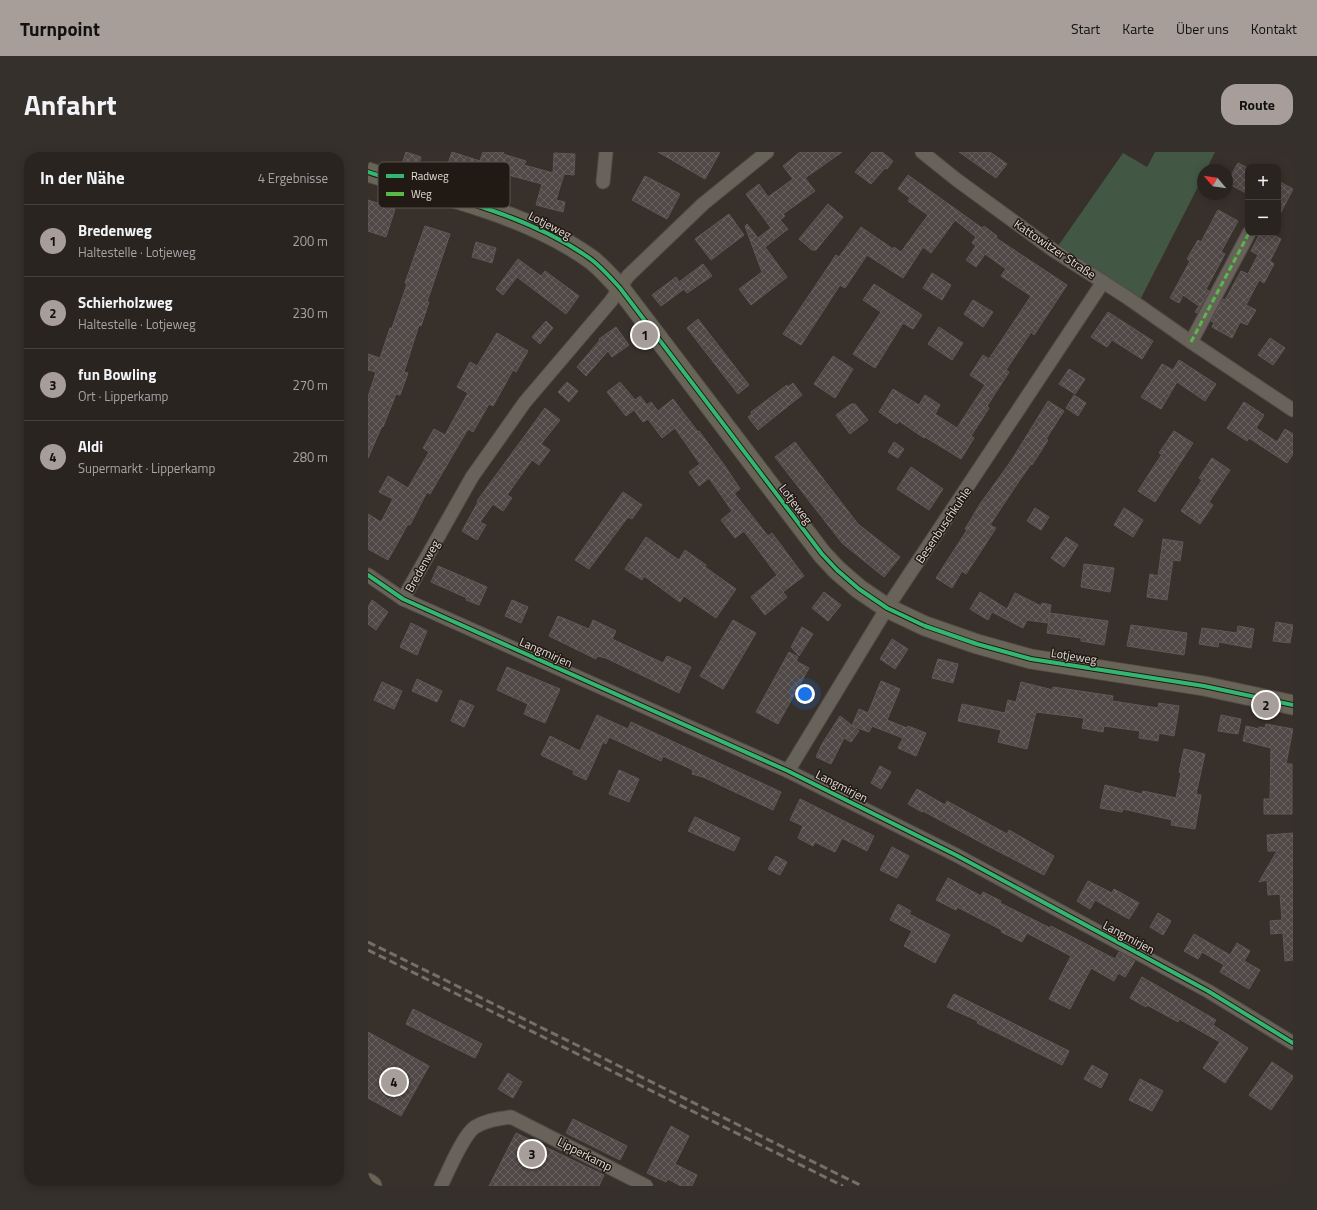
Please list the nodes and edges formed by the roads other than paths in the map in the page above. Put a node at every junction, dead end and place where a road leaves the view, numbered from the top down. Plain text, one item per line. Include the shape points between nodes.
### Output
1 (606, 152) edge
2 (767, 152) edge
3 (922, 152) edge
4 (368, 172) edge
5 (378, 175) edge
6 (603, 182) dead end
7 (480, 208) edge
8 (1246, 236) edge
9 (1103, 282) junction
10 (620, 288) junction
11 (1191, 342) junction
12 (1293, 410) edge
13 (368, 575) edge
14 (403, 599) junction
15 (887, 608) junction
16 (1293, 705) edge
17 (788, 771) junction
18 (1293, 1043) edge
19 (368, 1184) edge
20 (371, 1186) edge
21 (440, 1186) edge
22 (646, 1186) edge

1 - 6 street
2 - 10 street, Bredenweg via 703,204 628,276
3 - 9 street, Kattowitzer Straße via 1053,250
4 - 5 street, Lotjeweg
7 - 10 street, Lotjeweg via 524,222 557,238 592,261
8 - 11 street
9 - 11 street, Kattowitzer Straße
9 - 15 street, Besenbuschkuhle
10 - 14 street, Bredenweg via 525,402 472,477
10 - 15 street, Lotjeweg via 822,554 859,589
11 - 12 street, Kattowitzer Straße
13 - 14 street, Langmirjen
14 - 17 street, Langmirjen
15 - 16 street, Lotjeweg via 925,626 1031,659 1204,686
15 - 17 street, Besenbuschkuhle
17 - 18 street, Langmirjen via 956,855 1208,990
19 - 20 main road
21 - 22 street, Lipperkamp via 466,1136 474,1128 493,1119 511,1117

